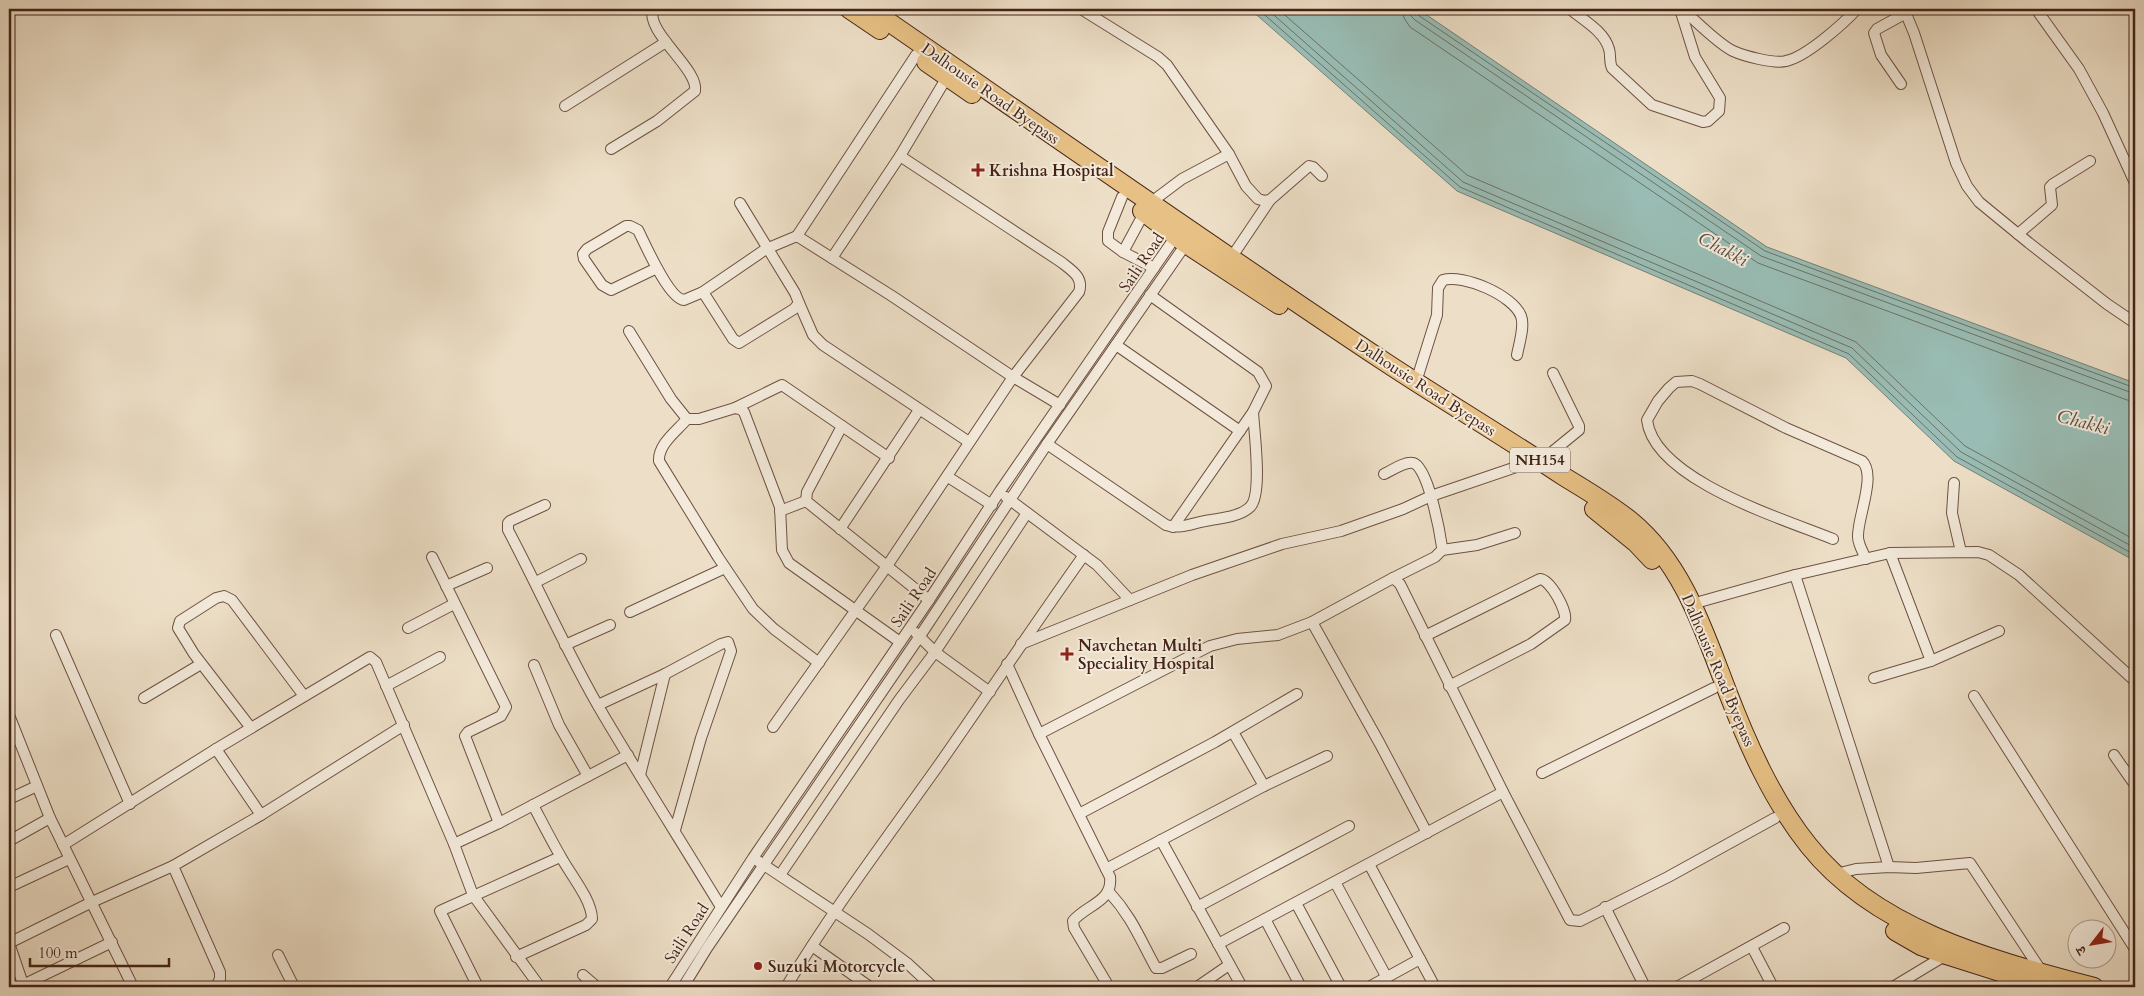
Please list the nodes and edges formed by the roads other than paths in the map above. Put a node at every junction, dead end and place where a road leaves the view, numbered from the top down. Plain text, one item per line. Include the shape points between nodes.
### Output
1 (653, 9) edge
2 (849, 9) edge
3 (870, 9) edge
4 (1081, 9) edge
5 (1570, 9) edge
6 (1681, 9) edge
7 (1857, 9) edge
8 (2036, 9) edge
9 (1905, 11) edge
10 (666, 42) junction
11 (916, 55) junction
12 (947, 77) junction
13 (1901, 84) dead end
14 (565, 106) dead end
15 (611, 149) dead end
16 (1228, 154) junction
17 (900, 156) junction
18 (2090, 161) dead end
19 (1322, 176) dead end
20 (2135, 183) edge
21 (1122, 197) junction
22 (1270, 200) junction
23 (740, 203) dead end
24 (1147, 208) junction
25 (1184, 234) junction
26 (2018, 234) junction
27 (797, 236) junction
28 (766, 248) junction
29 (1123, 252) junction
30 (832, 258) junction
31 (1231, 258) junction
32 (657, 268) junction
33 (1154, 268) junction
34 (703, 292) junction
35 (1150, 295) junction
36 (799, 303) junction
37 (2135, 323) edge
38 (629, 331) dead end
39 (1116, 345) junction
40 (1517, 355) dead end
41 (1553, 373) dead end
42 (1013, 377) junction
43 (1416, 382) junction
44 (1060, 405) junction
45 (735, 408) junction
46 (920, 410) junction
47 (1254, 412) junction
48 (686, 419) junction
49 (842, 426) junction
50 (1240, 432) junction
51 (970, 442) junction
52 (1047, 444) junction
53 (889, 458) junction
54 (1533, 463) junction
55 (1384, 474) dead end
56 (948, 477) junction
57 (1954, 483) dead end
58 (1000, 491) junction
59 (1431, 496) junction
60 (806, 501) junction
61 (1010, 501) junction
62 (545, 505) dead end
63 (992, 505) junction
64 (780, 511) junction
65 (1027, 513) junction
66 (1174, 527) junction
67 (840, 529) junction
68 (1515, 533) dead end
69 (1833, 538) dead end
70 (1442, 550) junction
71 (1961, 552) junction
72 (1890, 553) junction
73 (1084, 554) junction
74 (432, 557) dead end
75 (1866, 558) junction
76 (581, 560) dead end
77 (887, 566) junction
78 (487, 568) dead end
79 (725, 568) junction
80 (1795, 575) junction
81 (1393, 578) junction
82 (536, 582) junction
83 (446, 586) junction
84 (929, 600) junction
85 (1130, 600) junction
86 (454, 604) junction
87 (1692, 604) junction
88 (630, 612) dead end
89 (855, 612) junction
90 (1312, 622) junction
91 (610, 626) dead end
92 (408, 628) dead end
93 (909, 628) junction
94 (1999, 631) dead end
95 (56, 636) dead end
96 (920, 636) junction
97 (1426, 636) junction
98 (900, 642) junction
99 (1021, 644) junction
100 (566, 645) junction
101 (936, 652) junction
102 (440, 657) dead end
103 (1931, 660) junction
104 (819, 663) junction
105 (201, 664) junction
106 (1008, 664) junction
107 (534, 665) dead end
108 (665, 674) junction
109 (1874, 678) dead end
110 (2135, 681) edge
111 (386, 686) junction
112 (1449, 686) junction
113 (1714, 688) junction
114 (990, 692) junction
115 (1297, 694) dead end
116 (304, 696) junction
117 (1974, 696) dead end
118 (144, 698) dead end
119 (598, 705) junction
120 (9, 715) edge
121 (404, 725) junction
122 (773, 727) dead end
123 (251, 728) junction
124 (1233, 732) junction
125 (1040, 734) junction
126 (216, 749) junction
127 (628, 755) junction
128 (2114, 755) dead end
129 (1327, 756) dead end
130 (1542, 772) dead end
131 (640, 775) junction
132 (588, 776) junction
133 (2135, 785) edge
134 (37, 786) junction
135 (1264, 786) junction
136 (1503, 792) junction
137 (9, 799) edge
138 (130, 804) junction
139 (533, 805) junction
140 (1079, 814) junction
141 (261, 815) junction
142 (50, 818) junction
143 (1775, 818) junction
144 (499, 823) junction
145 (1349, 826) dead end
146 (674, 830) junction
147 (1426, 833) junction
148 (1161, 840) junction
149 (9, 841) edge
150 (454, 844) junction
151 (63, 845) junction
152 (560, 856) junction
153 (753, 858) junction
154 (69, 859) junction
155 (763, 864) junction
156 (1369, 864) junction
157 (173, 866) junction
158 (1889, 867) junction
159 (1106, 869) junction
160 (1836, 874) junction
161 (780, 875) junction
162 (1335, 882) junction
163 (9, 887) edge
164 (1109, 892) junction
165 (473, 895) junction
166 (92, 902) junction
167 (1296, 903) junction
168 (721, 907) junction
169 (1197, 907) junction
170 (1605, 908) junction
171 (835, 911) junction
172 (1265, 919) junction
173 (1784, 928) dead end
174 (112, 942) junction
175 (9, 943) edge
176 (1218, 944) junction
177 (812, 946) junction
178 (1752, 947) junction
179 (2135, 949) edge
180 (1191, 954) dead end
181 (278, 955) dead end
182 (1946, 955) junction
183 (516, 957) junction
184 (1420, 960) junction
185 (1229, 964) junction
186 (583, 975) dead end
187 (676, 977) junction
188 (1387, 978) junction
189 (2042, 983) edge
190 (24, 986) edge
191 (132, 987) edge
192 (216, 987) edge
193 (294, 987) edge
194 (478, 987) edge
195 (540, 987) edge
196 (597, 987) edge
197 (670, 987) edge
198 (683, 987) edge
199 (786, 987) edge
200 (870, 987) edge
201 (933, 987) edge
202 (1109, 987) edge
203 (1197, 987) edge
204 (1242, 987) edge
205 (1300, 987) edge
206 (1341, 987) edge
207 (1369, 987) edge
208 (1435, 987) edge
209 (1645, 987) edge
210 (1677, 987) edge
211 (1773, 987) edge
212 (1893, 987) edge
213 (2094, 987) edge

1 - 10 street via 652,18
2 - 11 highway, NH154
3 - 24 highway, Dalhousie Road Byepass / NH154
4 - 16 street via 1167,65
5 - 6 street via 1597,31 1609,49 1612,68 1645,99 1663,110 1708,121 1719,111 1720,98 1695,57
6 - 7 street via 1733,51 1776,62 1798,57
8 - 20 street via 2079,69
9 - 13 street via 1874,33 1881,55
9 - 26 street via 1956,163 1967,186 1979,202
10 - 14 street
10 - 15 street via 694,81 695,92 657,121
11 - 12 highway, NH154
11 - 27 street
12 - 17 street
12 - 21 highway, NH154
16 - 22 street via 1253,195
16 - 24 street via 1182,180
17 - 30 street
17 - 42 street via 1061,262 1080,280 1078,292
18 - 26 street via 2053,184 2050,191 2052,205
19 - 22 street via 1309,166
21 - 24 highway, NH154
21 - 29 street via 1107,236
22 - 31 street
23 - 28 street
24 - 25 highway, Dalhousie Road Byepass / NH154
24 - 29 street
25 - 31 highway, Dalhousie Road Byepass / NH154
25 - 33 street, Saili Road
25 - 35 street
25 - 54 highway, NH154 via 1389,379
26 - 37 street
27 - 28 street
27 - 30 street
28 - 34 street
28 - 36 street
29 - 33 street
30 - 42 street
31 - 43 highway, Dalhousie Road Byepass / NH154
32 - 32 street via 638,230 630,226 583,254 602,285 611,290
32 - 34 street via 680,300
33 - 44 street, Saili Road
34 - 36 street via 732,339 739,343
35 - 39 street
35 - 47 street via 1258,372 1266,386
36 - 46 street via 822,345
38 - 48 street
39 - 50 street
39 - 52 street
40 - 43 street via 1522,320 1517,310 1488,288 1448,278 1438,288 1437,315
41 - 54 street via 1579,430
42 - 44 street
42 - 51 street
43 - 54 highway, Dalhousie Road Byepass / NH154
44 - 58 street, Saili Road
45 - 48 street via 699,419
45 - 49 street via 782,385
45 - 64 street via 746,417
46 - 51 street
46 - 53 street
47 - 50 street
47 - 66 street via 1257,472 1254,503 1244,512
48 - 79 street via 662,447 659,461
49 - 53 street
49 - 60 street via 807,492
50 - 66 street
51 - 56 street
52 - 61 street
52 - 66 street via 1166,525
53 - 67 street
54 - 59 street
54 - 87 highway, Dalhousie Road Byepass / NH154 via 1630,520 1674,569
54 - 113 highway, NH154 via 1600,513 1652,559 1676,596
55 - 59 street via 1413,463 1422,471
56 - 63 street
56 - 77 street
57 - 71 street via 1952,513
58 - 61 street
58 - 63 street, Saili Road
59 - 70 street
59 - 85 street via 1341,531 1282,544
60 - 64 street
60 - 67 street
61 - 65 street
61 - 96 street
62 - 82 street via 508,524 508,530
63 - 84 street, Saili Road
64 - 89 street via 782,550 788,563
65 - 73 street
65 - 101 street
67 - 77 street
68 - 70 street via 1477,545
69 - 75 street via 1725,496 1672,461 1662,451 1647,420 1669,388 1682,381 1700,384 1786,428 1862,460 1867,470 1858,536
70 - 81 street via 1435,557
71 - 72 street
71 - 110 street via 1989,555 2019,575
72 - 75 street
72 - 103 street
73 - 85 street
73 - 99 street
74 - 83 street
75 - 80 street
76 - 82 street
77 - 84 street
77 - 89 street
78 - 83 street
79 - 88 street
79 - 104 street via 762,619
80 - 87 street
80 - 158 street
81 - 90 street
81 - 97 street via 1400,584
82 - 100 street
83 - 86 street
84 - 93 street, Saili Road
85 - 99 street
86 - 92 street
86 - 144 street via 506,707 501,716 465,736
87 - 160 highway, Dalhousie Road Byepass / NH154 via 1747,740 1774,793 1809,846
89 - 98 street
89 - 104 street
90 - 125 street via 1278,635 1237,639 1210,646
90 - 147 street
91 - 100 street
93 - 96 street
93 - 98 street, Saili Road
94 - 103 street
95 - 138 street
96 - 101 street
96 - 155 street
97 - 112 street
97 - 112 street via 1540,579 1549,583 1563,609 1565,620 1531,644
98 - 153 street, Saili Road
99 - 106 street
100 - 119 street
101 - 114 street
101 - 161 street via 899,700
102 - 111 street
103 - 109 street
104 - 122 street
105 - 116 street via 180,632 178,623 220,596 228,597
105 - 118 street
105 - 123 street
106 - 114 street
106 - 125 street
107 - 132 street via 559,726
108 - 119 street
108 - 131 street
108 - 146 street via 721,644 728,642 731,646
111 - 116 street via 376,662 370,657
111 - 121 street
112 - 136 street
113 - 130 street
113 - 143 highway, NH154
114 - 171 street
115 - 124 street
116 - 123 street
117 - 179 street
119 - 127 street
120 - 134 street
121 - 141 street
121 - 150 street
123 - 126 street
124 - 135 street
124 - 140 street
125 - 140 street
126 - 138 street
126 - 141 street
127 - 131 street
127 - 132 street
128 - 133 street
129 - 135 street
131 - 146 street
132 - 139 street
134 - 137 street
134 - 142 street
135 - 148 street
136 - 147 street
136 - 170 street via 1570,920 1580,921
138 - 151 street
139 - 144 street
139 - 152 street
140 - 159 street
141 - 157 street
142 - 149 street
142 - 151 street
143 - 170 street
143 - 182 highway, NH154 via 1801,852 1851,900 1898,933
144 - 150 street
145 - 169 street
146 - 168 street
147 - 156 street
148 - 159 street
148 - 169 street
150 - 165 street
151 - 154 street
152 - 165 street
152 - 183 street via 587,901 592,919
153 - 155 street
153 - 168 street, Saili Road
154 - 163 street
154 - 166 street
155 - 161 street
155 - 198 street
156 - 162 street
156 - 184 street
157 - 166 street
157 - 192 street via 220,972
158 - 160 street
158 - 189 street via 1970,863
159 - 164 street via 1111,881
160 - 189 highway, Dalhousie Road Byepass / NH154 via 1871,902 1917,930
161 - 171 street
162 - 167 street
162 - 188 street
164 - 180 street via 1139,932 1156,968
164 - 202 street via 1073,921
165 - 183 street
165 - 194 street via 440,911
166 - 174 street
166 - 175 street
167 - 172 street
167 - 206 street
168 - 187 street, Saili Road
169 - 176 street
170 - 209 street
171 - 177 street
171 - 201 street via 907,963
172 - 176 street
172 - 205 street
173 - 178 street
174 - 190 street
174 - 191 street
175 - 190 street
176 - 185 street
177 - 199 street
177 - 200 street
178 - 210 street
178 - 211 street
181 - 193 street
182 - 189 highway, NH154
182 - 212 street
183 - 195 street
184 - 188 street
184 - 208 street
185 - 203 street
185 - 204 street
186 - 196 street
187 - 197 street, Saili Road
187 - 198 street
188 - 207 street
189 - 213 highway, Dalhousie Road Byepass / NH154

